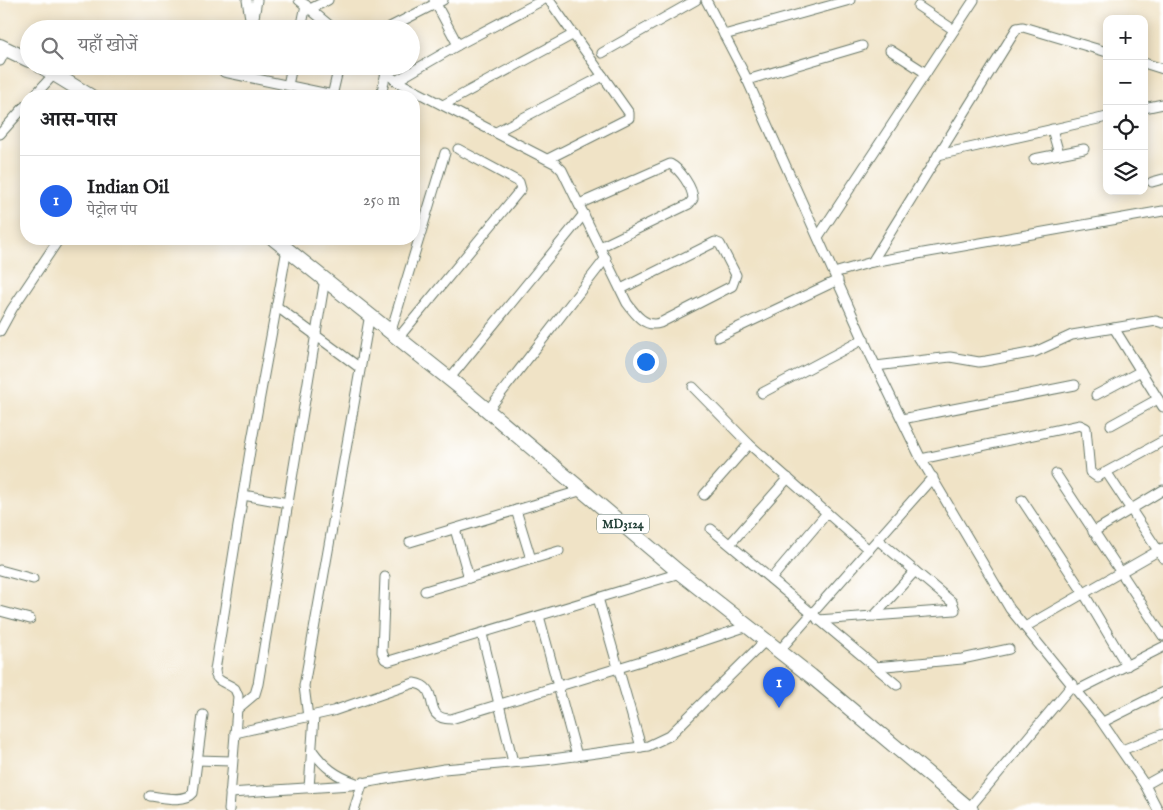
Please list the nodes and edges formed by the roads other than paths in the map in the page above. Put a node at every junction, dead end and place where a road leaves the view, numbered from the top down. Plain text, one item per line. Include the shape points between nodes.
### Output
1 (247, 0) edge
2 (257, 0) edge
3 (328, 0) edge
4 (543, 0) edge
5 (549, 0) edge
6 (696, 0) edge
7 (706, 0) edge
8 (850, 0) edge
9 (974, 0) edge
10 (438, 1) edge
11 (305, 5) edge
12 (918, 6) dead end
13 (250, 20) edge
14 (254, 20) edge
15 (302, 20) edge
16 (323, 20) edge
17 (403, 20) edge
18 (954, 30) junction
19 (574, 34) junction
20 (724, 35) junction
21 (458, 45) junction
22 (862, 46) dead end
23 (890, 50) dead end
24 (1103, 51) edge
25 (2, 52) edge
26 (602, 53) dead end
27 (20, 57) edge
28 (1148, 65) edge
29 (420, 66) edge
30 (1163, 69) edge
31 (926, 73) junction
32 (53, 75) edge
33 (58, 75) edge
34 (238, 75) edge
35 (290, 75) edge
36 (337, 75) edge
37 (382, 75) edge
38 (390, 75) edge
39 (405, 75) edge
40 (243, 76) joint
41 (603, 76) junction
42 (396, 80) junction
43 (747, 80) junction
44 (288, 85) junction
45 (39, 90) edge
46 (81, 90) edge
47 (310, 90) edge
48 (333, 90) edge
49 (381, 90) edge
50 (415, 90) edge
51 (420, 93) edge
52 (1163, 104) edge
53 (443, 105) junction
54 (1148, 107) edge
55 (20, 112) edge
56 (1103, 118) edge
57 (1052, 129) junction
58 (496, 132) junction
59 (0, 134) edge
60 (458, 149) dead end
61 (1084, 149) dead end
62 (445, 153) dead end
63 (1059, 154) junction
64 (938, 155) junction
65 (548, 159) junction
66 (1034, 159) dead end
67 (1163, 179) edge
68 (1152, 182) dead end
69 (579, 204) junction
70 (1163, 211) edge
71 (584, 214) junction
72 (818, 237) junction
73 (420, 244) edge
74 (55, 245) edge
75 (282, 245) edge
76 (420, 245) edge
77 (600, 247) junction
78 (287, 249) junction
79 (606, 258) junction
80 (872, 262) junction
81 (836, 276) junction
82 (325, 279) junction
83 (621, 289) junction
84 (276, 306) junction
85 (370, 314) junction
86 (1163, 323) edge
87 (1114, 328) junction
88 (0, 332) edge
89 (395, 334) junction
90 (316, 335) junction
91 (718, 337) dead end
92 (864, 339) junction
93 (876, 366) junction
94 (360, 368) junction
95 (1141, 371) junction
96 (450, 378) junction
97 (1075, 385) dead end
98 (693, 387) dead end
99 (762, 393) dead end
100 (1096, 396) dead end
101 (1161, 403) edge
102 (488, 410) junction
103 (902, 419) junction
104 (1111, 425) dead end
105 (1163, 441) edge
106 (749, 444) junction
107 (922, 460) junction
108 (1107, 473) junction
109 (1056, 474) dead end
110 (933, 477) junction
111 (788, 478) junction
112 (583, 490) junction
113 (1163, 490) edge
114 (243, 495) junction
115 (704, 495) dead end
116 (1022, 500) dead end
117 (288, 503) junction
118 (1131, 509) junction
119 (516, 510) junction
120 (827, 513) junction
121 (455, 528) junction
122 (711, 529) dead end
123 (1093, 532) junction
124 (878, 540) junction
125 (410, 542) dead end
126 (730, 544) junction
127 (869, 550) junction
128 (559, 551) dead end
129 (1162, 552) edge
130 (532, 559) junction
131 (0, 570) edge
132 (916, 571) junction
133 (680, 572) junction
134 (1119, 572) junction
135 (385, 577) dead end
136 (469, 578) junction
137 (33, 579) dead end
138 (770, 580) junction
139 (425, 591) dead end
140 (1083, 592) junction
141 (598, 598) junction
142 (0, 611) edge
143 (539, 616) junction
144 (874, 616) junction
145 (815, 617) junction
146 (30, 619) dead end
147 (748, 626) junction
148 (1025, 627) junction
149 (482, 634) junction
150 (1163, 636) edge
151 (766, 640) junction
152 (1163, 647) edge
153 (1009, 649) dead end
154 (779, 651) junction
155 (1128, 666) junction
156 (875, 667) junction
157 (618, 668) junction
158 (896, 685) dead end
159 (559, 686) junction
160 (1076, 687) junction
161 (1163, 692) edge
162 (499, 704) junction
163 (236, 710) junction
164 (203, 715) dead end
165 (311, 716) junction
166 (1103, 722) junction
167 (235, 733) junction
168 (1163, 734) edge
169 (641, 747) junction
170 (312, 750) junction
171 (1122, 750) junction
172 (577, 756) junction
173 (197, 760) junction
174 (232, 761) junction
175 (513, 762) junction
176 (1163, 775) edge
177 (359, 783) junction
178 (1144, 785) junction
179 (309, 788) junction
180 (230, 793) junction
181 (150, 796) dead end
182 (970, 809) edge
183 (229, 810) edge
184 (354, 810) edge
185 (1158, 810) edge

1 - 13 street
2 - 14 street
3 - 11 street
4 - 21 street
5 - 19 street
6 - 26 street
7 - 20 street
8 - 20 street
9 - 18 street
10 - 17 street
10 - 21 street
11 - 15 street
11 - 16 street
12 - 18 street
18 - 31 street
19 - 41 street
19 - 53 street
20 - 43 street
21 - 29 street
22 - 43 street
23 - 31 street
24 - 64 street via 1023,27 1017,28
25 - 27 main road
28 - 30 street
31 - 72 street
32 - 45 street
33 - 46 main road
34 - 40 street
35 - 44 street
36 - 48 street
37 - 49 street
38 - 42 street
39 - 42 street
40 - 44 street
41 - 58 street
41 - 65 street via 629,113 629,118
42 - 50 street
43 - 72 street
44 - 47 street
51 - 53 street
52 - 54 street
53 - 58 street
55 - 59 street
56 - 57 street
57 - 63 street
57 - 64 street
58 - 65 street
60 - 89 street via 519,182 521,189
61 - 63 street
62 - 73 street
63 - 66 street
64 - 80 street
65 - 69 street via 562,170
67 - 68 street
69 - 71 street
69 - 77 street via 670,164 676,167 693,194 689,204
70 - 80 street
71 - 77 street
71 - 96 street
72 - 81 street
74 - 88 street
75 - 78 main road, MD3124
76 - 89 street
77 - 79 street
78 - 82 main road, MD3124
78 - 84 street
79 - 83 street
79 - 102 street
80 - 81 street
81 - 91 street
81 - 92 street
82 - 85 main road, MD3124
82 - 90 street
83 - 83 street via 636,314 654,325 732,286 736,275 720,244 715,242
84 - 90 street
84 - 114 street
85 - 89 main road, MD3124
85 - 94 street
86 - 87 street via 1156,321
87 - 93 street via 1072,335 1035,352 999,359 979,362 950,356
87 - 95 street
89 - 96 main road, MD3124
90 - 94 street
90 - 117 street
92 - 93 street
92 - 99 street
93 - 103 street
94 - 165 street via 304,686
95 - 100 street
95 - 101 street
96 - 102 main road, MD3124
97 - 103 street
98 - 106 street
101 - 104 street
102 - 112 main road, MD3124
103 - 107 street
105 - 108 street
106 - 111 street
106 - 115 street
107 - 108 street via 1080,425 1086,428 1090,472 1097,477
107 - 110 street
108 - 118 street
109 - 123 street
110 - 124 street
110 - 148 street via 996,585
111 - 120 street
111 - 126 street
112 - 119 street
112 - 133 main road, MD3124
113 - 118 street
114 - 117 street
114 - 163 street via 214,670 218,681 235,689 238,696
116 - 140 street
117 - 163 street via 258,684 255,694
118 - 123 street
118 - 129 street
119 - 121 street
119 - 130 street
120 - 127 street
120 - 138 street
121 - 125 street
121 - 136 street
122 - 126 street
123 - 134 street
124 - 127 street
124 - 132 street
126 - 138 street
127 - 145 street
128 - 130 street
129 - 134 street
130 - 136 street
131 - 137 street
132 - 144 street
132 - 144 street via 952,602 955,610
133 - 141 street
133 - 147 main road, MD3124
134 - 140 street
134 - 150 street
135 - 149 street via 384,659 397,660
136 - 139 street
138 - 145 street
140 - 148 street
140 - 155 street
141 - 143 street
141 - 157 street
142 - 146 street
143 - 149 street
143 - 159 street
144 - 145 street
145 - 154 street
145 - 156 street
147 - 151 main road, MD3124
147 - 157 street
148 - 160 street
149 - 162 street
151 - 154 main road, MD3124
151 - 169 street via 669,736
152 - 155 street
153 - 156 street via 962,659
154 - 182 main road, MD3124
155 - 160 street
156 - 158 street
157 - 159 street
157 - 169 street
159 - 162 street
159 - 172 street
160 - 166 street
160 - 182 street
161 - 166 street
162 - 165 street via 443,719 433,710 429,689 424,684 414,683
162 - 175 street
163 - 167 street
164 - 173 street
165 - 167 street
165 - 170 street
166 - 171 street
167 - 174 street
168 - 171 street
169 - 172 street
170 - 177 street via 323,765 338,776
170 - 179 street
171 - 178 street
172 - 175 street
173 - 174 street
173 - 181 street via 190,797
174 - 180 street
175 - 177 street
176 - 178 street
177 - 179 street
177 - 184 street
178 - 185 street
179 - 180 street
180 - 183 street

